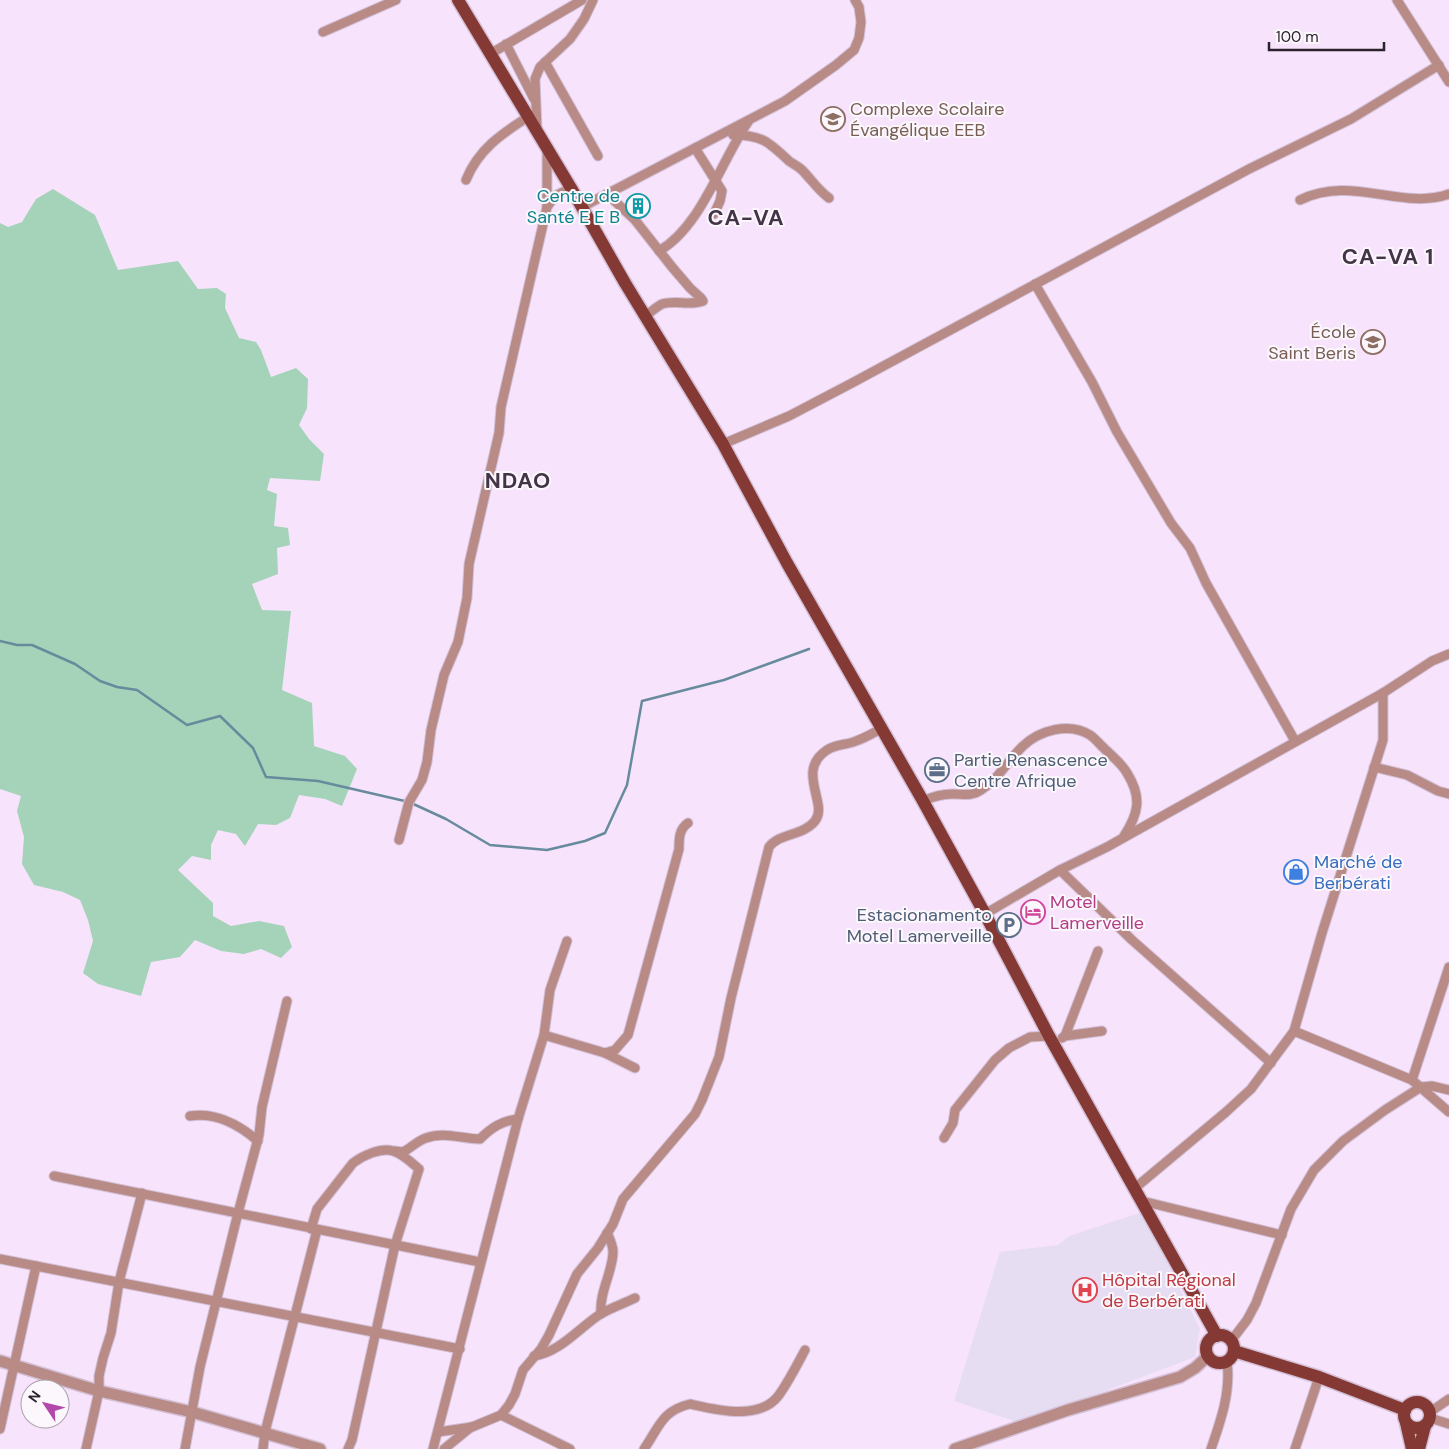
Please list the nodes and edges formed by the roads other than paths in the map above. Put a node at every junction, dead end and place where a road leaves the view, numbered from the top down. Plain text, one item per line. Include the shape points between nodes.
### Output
1 (396, 0) edge
2 (458, 0) edge
3 (582, 0) edge
4 (593, 0) edge
5 (854, 0) edge
6 (1397, 0) edge
7 (323, 32) dead end
8 (506, 44) junction
9 (490, 54) junction
10 (545, 62) junction
11 (1439, 65) junction
12 (1449, 82) edge
13 (535, 102) junction
14 (528, 117) junction
15 (750, 119) junction
16 (537, 132) junction
17 (720, 135) junction
18 (739, 135) junction
19 (695, 148) junction
20 (547, 149) junction
21 (598, 156) dead end
22 (466, 180) dead end
23 (716, 180) junction
24 (571, 188) junction
25 (607, 194) junction
26 (1449, 194) edge
27 (829, 198) dead end
28 (1300, 200) dead end
29 (547, 207) junction
30 (582, 207) junction
31 (714, 214) dead end
32 (659, 251) junction
33 (1035, 284) junction
34 (645, 316) junction
35 (723, 444) junction
36 (1449, 654) edge
37 (1383, 693) junction
38 (880, 729) junction
39 (1295, 741) junction
40 (1374, 767) junction
41 (1449, 794) edge
42 (923, 801) junction
43 (688, 823) dead end
44 (1122, 838) junction
45 (399, 840) dead end
46 (1060, 870) junction
47 (985, 914) junction
48 (567, 941) dead end
49 (1098, 951) dead end
50 (1449, 966) edge
51 (288, 1002) dead end
52 (1102, 1031) dead end
53 (1294, 1031) junction
54 (544, 1035) junction
55 (1065, 1036) junction
56 (1052, 1040) junction
57 (605, 1053) junction
58 (1271, 1063) junction
59 (635, 1068) dead end
60 (1412, 1080) junction
61 (1422, 1087) junction
62 (1449, 1090) edge
63 (1449, 1112) edge
64 (190, 1116) dead end
65 (518, 1119) junction
66 (944, 1138) dead end
67 (258, 1141) junction
68 (392, 1150) junction
69 (54, 1176) dead end
70 (1135, 1188) junction
71 (142, 1193) junction
72 (1142, 1201) junction
73 (238, 1213) junction
74 (314, 1229) junction
75 (607, 1233) junction
76 (1282, 1235) junction
77 (395, 1245) junction
78 (0, 1259) edge
79 (480, 1262) junction
80 (36, 1266) junction
81 (119, 1282) junction
82 (635, 1298) dead end
83 (218, 1302) junction
84 (601, 1314) junction
85 (295, 1317) junction
86 (376, 1333) junction
87 (1217, 1336) junction
88 (460, 1349) junction
89 (805, 1350) dead end
90 (1231, 1351) junction
91 (534, 1356) junction
92 (1208, 1356) junction
93 (0, 1361) edge
94 (14, 1365) junction
95 (1319, 1377) junction
96 (99, 1391) junction
97 (1449, 1399) edge
98 (1405, 1410) junction
99 (192, 1412) junction
100 (501, 1415) junction
101 (1429, 1419) junction
102 (1406, 1423) junction
103 (1449, 1424) edge
104 (472, 1427) junction
105 (0, 1428) edge
106 (265, 1432) junction
107 (438, 1432) junction
108 (86, 1449) edge
109 (185, 1449) edge
110 (263, 1449) edge
111 (320, 1449) edge
112 (348, 1449) edge
113 (433, 1449) edge
114 (444, 1449) edge
115 (570, 1449) edge
116 (644, 1449) edge
117 (955, 1449) edge
118 (1211, 1449) edge
119 (1295, 1449) edge
120 (1412, 1449) edge
121 (1419, 1449) edge

1 - 7 street
2 - 9 main road
3 - 8 street
4 - 10 street via 570,39
5 - 15 street via 859,7 860,22 854,50 785,101
6 - 11 street
8 - 9 street
8 - 13 street
9 - 14 main road
10 - 13 street via 535,78
10 - 21 street
11 - 12 street
11 - 33 street via 1350,118 1249,168
13 - 16 street
14 - 16 main road
14 - 22 street via 489,144
15 - 17 street
15 - 18 street
16 - 20 main road
17 - 18 street
17 - 19 street
18 - 23 street
18 - 27 street via 761,138 776,147
19 - 23 street
19 - 25 street
20 - 24 main road
20 - 29 street
23 - 31 street via 722,192
23 - 32 street via 681,234
24 - 29 street via 555,196
24 - 30 main road
25 - 30 street
25 - 32 street via 635,220
26 - 28 street via 1418,198 1327,190
29 - 45 street via 469,564 467,598 458,642 444,675 422,780 409,802
30 - 34 main road
32 - 34 street via 702,301 660,305
33 - 35 street via 797,412
33 - 39 street via 1122,440 1171,523 1190,548 1206,583
34 - 35 main road
35 - 38 main road
36 - 37 street via 1432,661
37 - 39 street
37 - 40 street via 1383,740
38 - 42 main road
38 - 75 street via 821,755 812,774 819,816 808,828 776,840 769,847 719,1057 702,1100 686,1126 628,1192
39 - 44 street
40 - 41 street via 1407,775
40 - 53 street
42 - 44 street via 938,795 973,795 992,781 1024,744 1044,732 1067,728 1079,730 1122,765 1136,790 1138,804 1132,823
42 - 47 main road
43 - 57 street via 680,833 628,1035 615,1050
44 - 46 street
46 - 47 street
46 - 58 street via 1132,940
47 - 56 main road
48 - 54 street via 550,990
49 - 55 street
50 - 60 street
51 - 67 street via 262,1107
52 - 55 street
53 - 58 street
53 - 60 street
54 - 57 street
54 - 65 street
55 - 56 street
56 - 66 street via 1030,1037 995,1060 955,1110 954,1122
56 - 70 main road
57 - 59 street
58 - 70 street via 1251,1089
60 - 61 street
61 - 62 street
61 - 63 street
61 - 76 street via 1343,1141 1314,1170 1291,1209
64 - 67 street via 200,1114 235,1124
65 - 68 street via 502,1121 480,1138 435,1135 424,1138 403,1152
65 - 79 street
67 - 73 street
68 - 74 street via 360,1157 353,1163 317,1210
68 - 77 street via 419,1169
69 - 71 street
70 - 72 main road
71 - 73 street
71 - 81 street
72 - 76 street
72 - 87 main road
73 - 74 street
73 - 83 street
74 - 77 street
74 - 85 street
75 - 84 street via 613,1254
75 - 91 street via 577,1274 549,1334
76 - 90 street via 1256,1303
77 - 79 street
77 - 86 street
78 - 80 street
79 - 88 street
80 - 81 street
80 - 94 street
81 - 83 street
81 - 96 street via 111,1333 99,1376
82 - 84 street
83 - 85 street
83 - 99 street via 200,1367
84 - 91 street via 558,1348
85 - 86 street
85 - 106 street
86 - 88 street
86 - 112 street
87 - 90 main road via 1227,1337
87 - 92 main road via 1207,1344
88 - 107 street
89 - 116 street via 779,1396 765,1407 737,1412 684,1405 667,1415 657,1426
90 - 92 main road via 1223,1363
90 - 95 main road
90 - 118 street via 1226,1399
91 - 100 street via 523,1370 515,1394
92 - 117 street via 1180,1377 1068,1410
93 - 94 street
94 - 96 street
94 - 105 street
95 - 98 main road
95 - 119 street
96 - 99 street
96 - 108 street
97 - 101 street
98 - 101 main road via 1411,1403 1420,1402 1424,1404
98 - 102 main road
99 - 106 street
99 - 109 street
100 - 104 street
100 - 115 street
101 - 102 main road via 1419,1428
101 - 103 street
101 - 121 main road
102 - 120 main road
104 - 107 street
104 - 114 street
106 - 110 street
106 - 111 street
107 - 113 street

